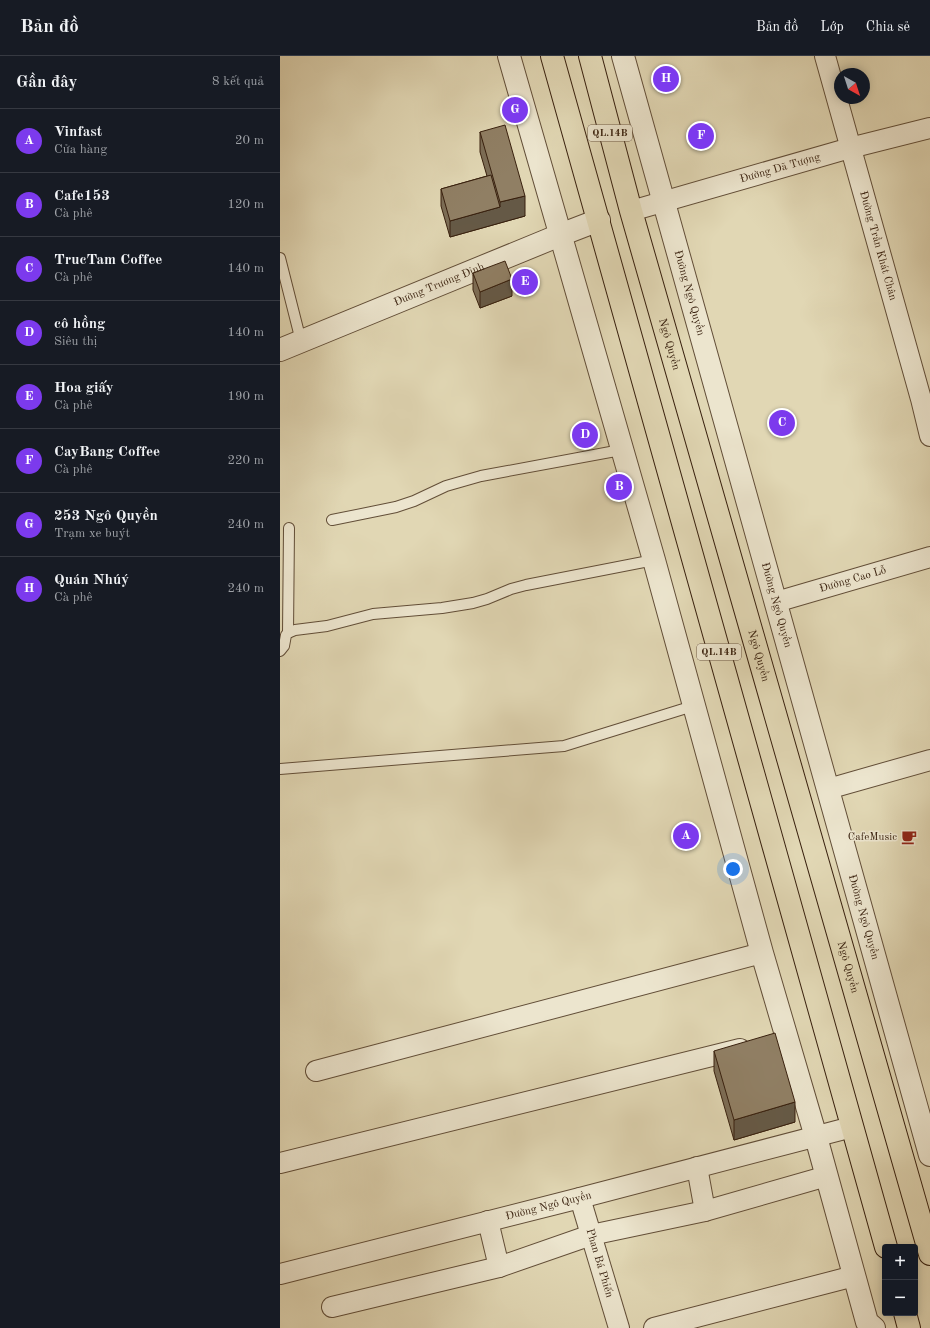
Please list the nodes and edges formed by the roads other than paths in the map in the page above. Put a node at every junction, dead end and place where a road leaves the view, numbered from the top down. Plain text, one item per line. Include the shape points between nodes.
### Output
1 (509, 56) edge
2 (552, 56) edge
3 (590, 56) edge
4 (623, 56) edge
5 (825, 56) edge
6 (930, 128) edge
7 (850, 148) junction
8 (663, 202) junction
9 (631, 211) junction
10 (599, 220) junction
11 (560, 235) junction
12 (280, 258) edge
13 (301, 341) junction
14 (280, 350) edge
15 (926, 398) edge
16 (930, 436) edge
17 (621, 450) junction
18 (332, 520) dead end
19 (289, 528) dead end
20 (930, 557) edge
21 (654, 560) junction
22 (776, 602) junction
23 (288, 633) junction
24 (280, 651) edge
25 (693, 706) junction
26 (930, 760) edge
27 (280, 769) edge
28 (828, 789) junction
29 (762, 953) junction
30 (771, 1041) junction
31 (316, 1071) dead end
32 (852, 1127) junction
33 (816, 1137) junction
34 (930, 1155) edge
35 (280, 1163) edge
36 (697, 1167) junction
37 (827, 1176) junction
38 (580, 1198) junction
39 (705, 1211) junction
40 (488, 1221) junction
41 (591, 1235) junction
42 (885, 1244) edge
43 (930, 1254) edge
44 (499, 1267) junction
45 (280, 1274) edge
46 (854, 1276) junction
47 (332, 1307) dead end
48 (906, 1316) edge
49 (618, 1328) edge
50 (654, 1328) edge
51 (874, 1328) edge
52 (909, 1328) edge

1 - 11 street
2 - 10 highway, QL.14B
3 - 9 highway, Ngô Quyền / QL.14B
4 - 8 street, Đường Ngô Quyền
5 - 7 street, Đường Trần Khát Chân
6 - 7 street, Đường Dã Tượng
7 - 8 street, Đường Dã Tượng
7 - 15 street, Đường Trần Khát Chân
8 - 9 street, Đường Dã Tượng
8 - 22 street, Đường Ngô Quyền
9 - 43 highway, Ngô Quyền / QL.14B
10 - 11 street, Đường Trương Định
10 - 32 highway, QL.14B
11 - 13 street, Đường Trương Định
11 - 17 street
12 - 13 lane
13 - 14 street, Đường Trương Định
15 - 16 street, Đường Trần Khát Chân
17 - 18 lane via 481,476 446,486 396,507
17 - 21 street
19 - 23 lane
20 - 22 street, Đường Cao Lỗ
21 - 23 lane via 526,585 473,603 373,614
21 - 25 street
22 - 28 street, Đường Ngô Quyền
23 - 24 lane
25 - 27 lane via 564,746
25 - 29 street
26 - 28 street
28 - 34 street, Đường Ngô Quyền
29 - 30 street
29 - 31 street
30 - 33 street
30 - 35 street
32 - 33 street, Đường Ngô Quyền
32 - 42 highway, QL.14B
33 - 36 street, Đường Ngô Quyền
33 - 37 street
36 - 38 street, Đường Ngô Quyền
36 - 39 street
37 - 39 street
37 - 46 street
38 - 40 street, Đường Ngô Quyền
38 - 41 street, Phan Bá Phiến
39 - 41 street
40 - 44 street
40 - 45 street, Đường Ngô Quyền
41 - 44 street
41 - 49 street, Phan Bá Phiến
44 - 47 street
46 - 50 street
46 - 51 street via 867,1322
48 - 52 highway

